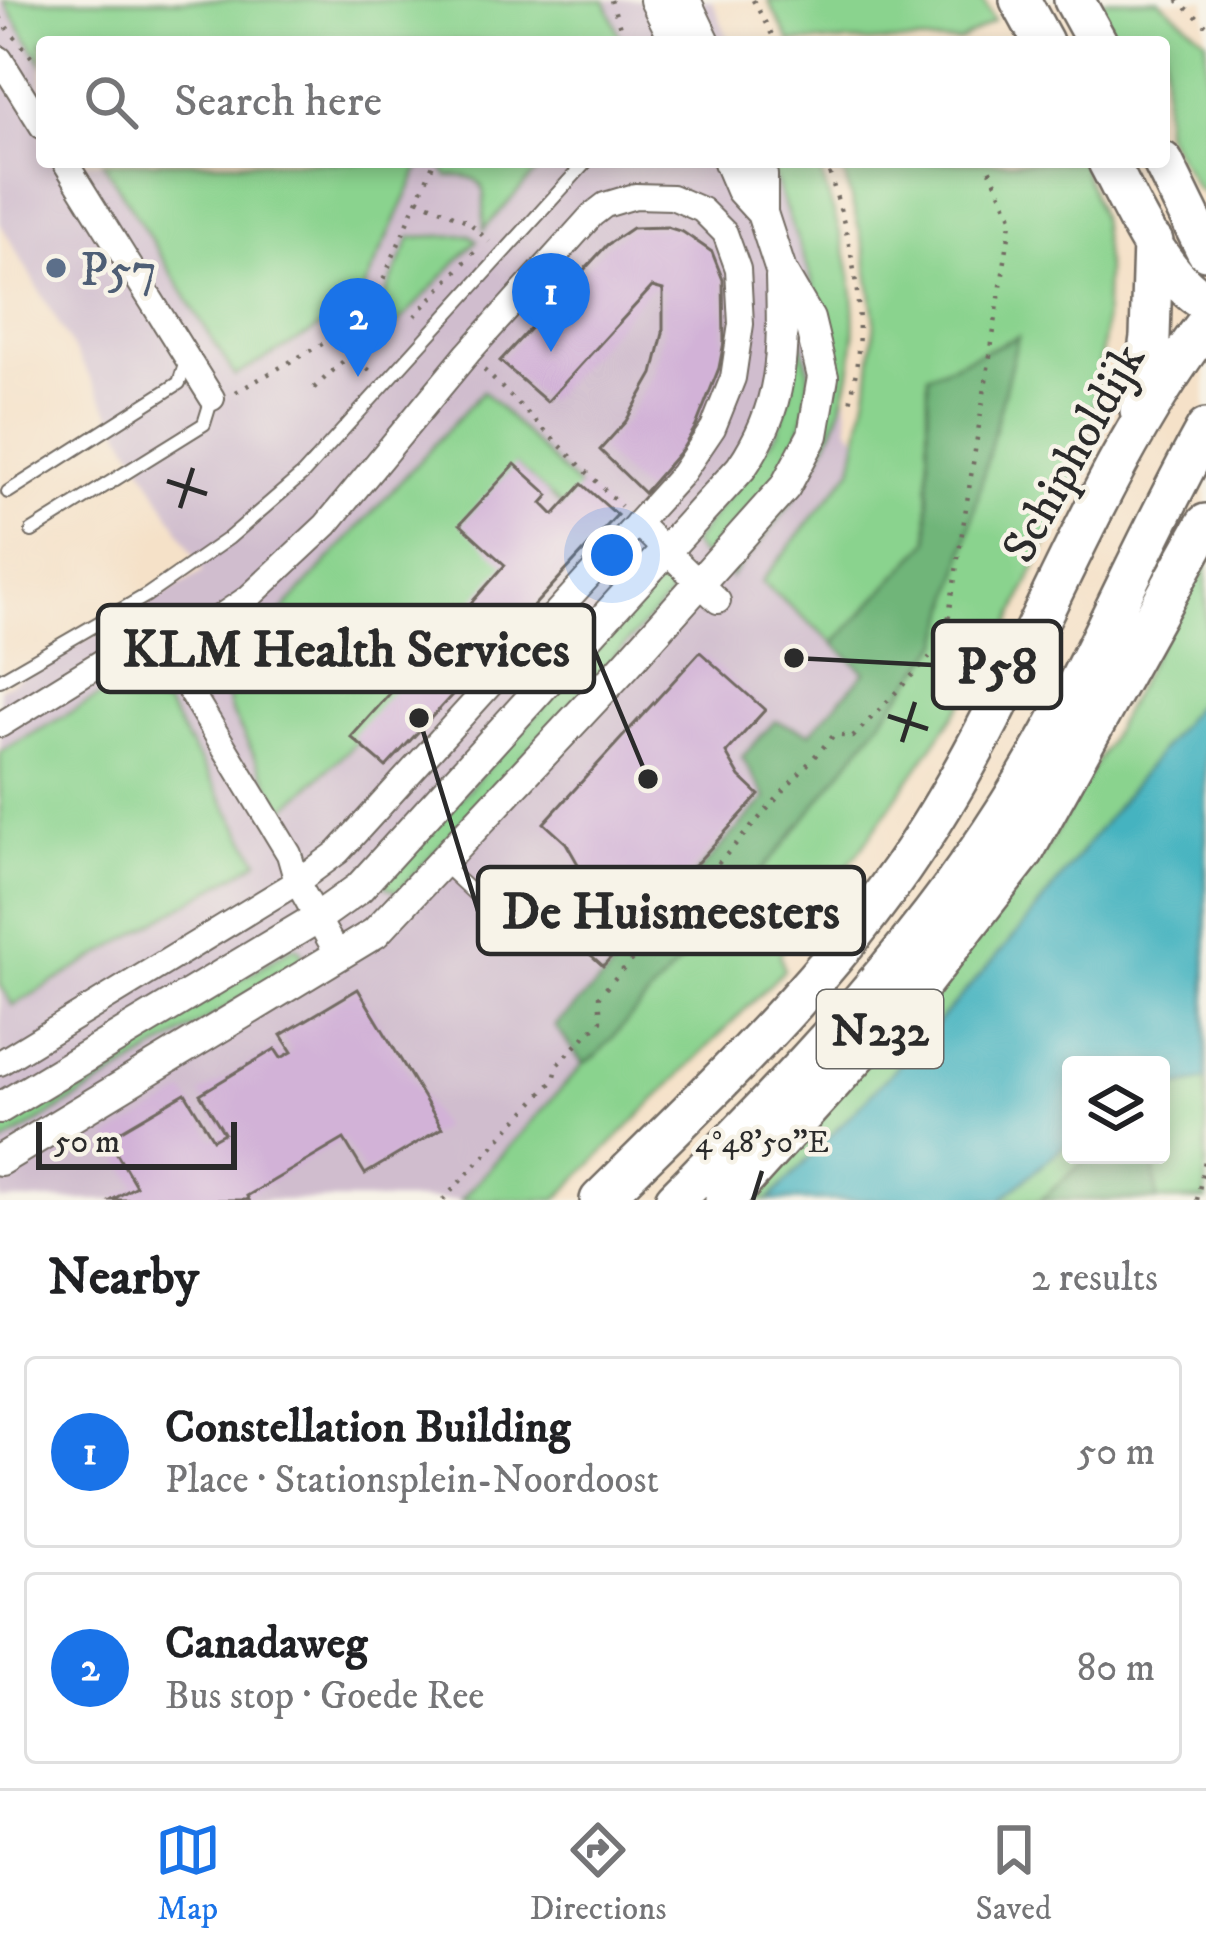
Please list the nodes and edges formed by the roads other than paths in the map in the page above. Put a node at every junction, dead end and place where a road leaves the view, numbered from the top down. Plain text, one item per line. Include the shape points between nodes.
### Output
1 (1020, 0) edge
2 (1074, 0) edge
3 (1040, 36) edge
4 (1093, 36) edge
5 (0, 59) edge
6 (36, 116) edge
7 (69, 168) edge
8 (580, 168) edge
9 (732, 168) edge
10 (759, 168) edge
11 (1111, 168) edge
12 (1167, 168) edge
13 (1196, 207) edge
14 (762, 213) junction
15 (1153, 242) junction
16 (1206, 250) edge
17 (781, 271) junction
18 (1206, 302) edge
19 (1206, 324) edge
20 (187, 357) junction
21 (223, 395) joint
22 (1206, 428) edge
23 (1136, 434) junction
24 (8, 493) dead end
25 (637, 523) junction
26 (1206, 524) edge
27 (32, 531) dead end
28 (668, 551) junction
29 (709, 591) junction
30 (166, 653) junction
31 (0, 680) edge
32 (0, 724) edge
33 (442, 864) junction
34 (297, 882) junction
35 (499, 917) dead end
36 (316, 918) junction
37 (339, 956) junction
38 (0, 1063) edge
39 (0, 1108) edge
40 (0, 1160) edge
41 (600, 1200) edge
42 (675, 1200) edge
43 (725, 1200) edge

1 - 3 main road
2 - 4 main road
5 - 6 street
7 - 20 street
8 - 31 lane via 303,474 147,595
9 - 14 street
10 - 14 street
11 - 15 main road
12 - 13 main road
13 - 16 main road
14 - 17 street
15 - 18 main road via 1186,289
15 - 23 main road, N232
17 - 28 street via 782,369 767,424 741,468
17 - 29 street via 819,347 823,377 813,435
19 - 23 main road, Schipholdijk / N232
20 - 21 street
20 - 24 lane via 179,383
21 - 27 lane via 204,424
22 - 42 main road, N232 via 1027,777 955,886 853,1011
23 - 41 main road, Schipholdijk / N232 via 970,756 877,906 762,1039
25 - 28 street
25 - 30 street via 700,451 733,378 741,324 738,269 725,233 689,204 653,194 604,205 326,525 248,598
25 - 34 street via 338,852
26 - 43 main road, N232 via 1024,851 920,985
28 - 29 street
28 - 36 street via 359,888
29 - 33 street
30 - 32 street via 136,640
30 - 34 street via 289,854
33 - 35 lane
33 - 37 street via 390,920
34 - 36 street
34 - 38 street
36 - 37 street
36 - 39 street
37 - 40 street

